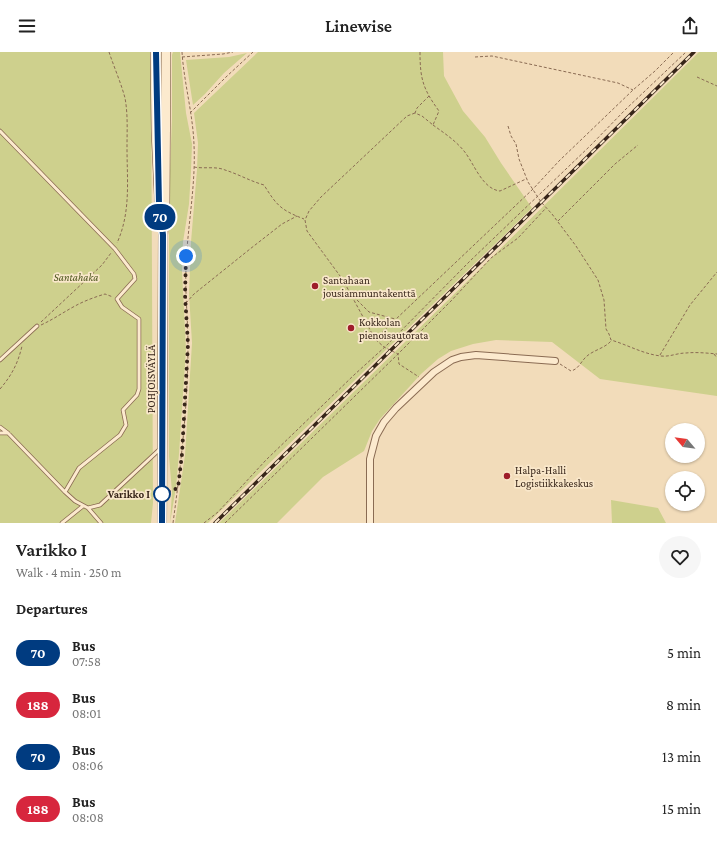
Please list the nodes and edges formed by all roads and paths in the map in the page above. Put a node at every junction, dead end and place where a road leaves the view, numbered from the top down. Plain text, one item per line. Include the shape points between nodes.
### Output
1 (156, 52) edge
2 (166, 52) edge
3 (182, 52) edge
4 (234, 52) edge
5 (253, 52) edge
6 (420, 52) edge
7 (674, 52) edge
8 (686, 52) edge
9 (223, 53) edge
10 (182, 57) junction
11 (475, 57) dead end
12 (697, 77) dead end
13 (717, 86) edge
14 (633, 90) junction
15 (429, 96) junction
16 (190, 113) junction
17 (415, 113) junction
18 (433, 125) junction
19 (508, 126) dead end
20 (0, 131) edge
21 (638, 145) dead end
22 (194, 167) junction
23 (526, 178) junction
24 (533, 189) junction
25 (538, 196) junction
26 (546, 208) junction
27 (297, 216) junction
28 (305, 220) junction
29 (557, 221) junction
30 (163, 235) junction
31 (717, 272) edge
32 (349, 292) junction
33 (117, 299) junction
34 (185, 305) junction
35 (395, 319) junction
36 (37, 326) joint
37 (375, 339) junction
38 (611, 340) junction
39 (384, 347) junction
40 (398, 354) junction
41 (714, 354) junction
42 (717, 354) edge
43 (660, 355) junction
44 (717, 358) edge
45 (0, 360) edge
46 (555, 361) joint
47 (423, 382) junction
48 (0, 427) edge
49 (0, 433) edge
50 (8, 433) junction
51 (163, 446) junction
52 (65, 492) junction
53 (83, 506) junction
54 (88, 508) junction
55 (62, 523) edge
56 (101, 523) edge
57 (162, 523) edge
58 (173, 523) edge
59 (204, 523) edge
60 (225, 523) edge
61 (370, 523) edge

1 - 30 main road, POHJOISVÄYLÄ via 159,204
2 - 30 main road, POHJOISVÄYLÄ
3 - 10 path
4 - 9 path
5 - 16 path
6 - 15 path via 422,81
7 - 14 path
8 - 25 path
9 - 10 path
10 - 16 path
11 - 14 path via 492,56 618,83
12 - 13 path
14 - 24 path
15 - 17 path
15 - 18 path via 439,111
16 - 22 path
17 - 18 path
17 - 28 path via 407,116 321,197
18 - 23 path via 464,151 486,183 493,188 500,191
19 - 23 path
20 - 33 lane via 115,249 134,274 134,279
21 - 29 path
22 - 27 path via 224,169 264,185 277,205
22 - 34 path via 187,243
23 - 24 path
24 - 25 path
24 - 35 path
25 - 26 path
25 - 39 path
26 - 29 path
26 - 40 path via 518,238 491,258
27 - 28 path
27 - 34 path via 282,224 250,249 194,294
28 - 32 path via 307,231
29 - 38 path via 598,280 604,300 606,329
30 - 51 main road, POHJOISVÄYLÄ
31 - 43 path via 690,305
32 - 35 path via 369,312
32 - 37 path
33 - 36 path via 105,294
33 - 52 lane via 122,307 139,319 139,389 137,395 123,410 126,425 120,436 79,468
34 - 58 path via 188,344 186,392 182,454
35 - 37 path
36 - 45 lane
37 - 39 path
38 - 43 path via 642,352
38 - 46 path via 587,356 571,372
39 - 40 path
39 - 59 path
40 - 47 path via 399,364
40 - 60 path
41 - 42 path
41 - 43 path via 688,352
41 - 44 path
46 - 47 street via 468,356 443,365
47 - 61 street via 384,422 376,436 370,459
48 - 50 lane
49 - 50 lane
50 - 52 lane
51 - 54 lane via 100,505
51 - 57 main road, POHJOISVÄYLÄ
52 - 53 lane
53 - 54 lane
53 - 55 lane
54 - 56 lane

